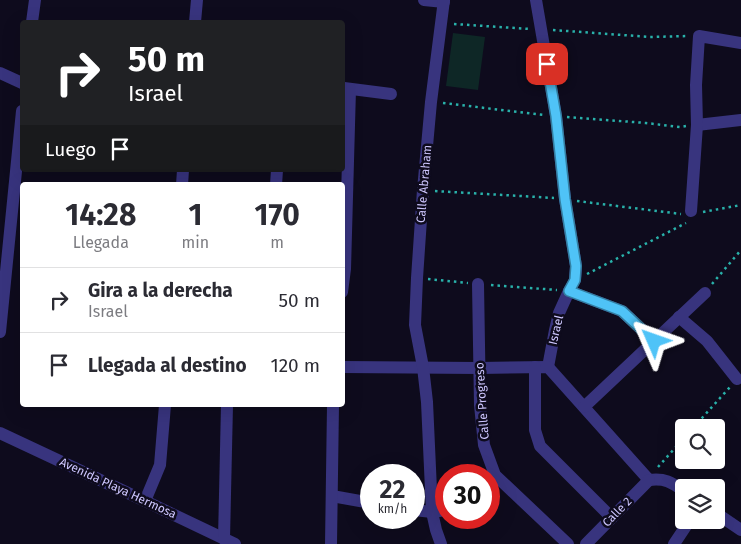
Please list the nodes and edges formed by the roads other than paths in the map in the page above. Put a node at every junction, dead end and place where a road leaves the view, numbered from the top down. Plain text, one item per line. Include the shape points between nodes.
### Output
1 (35, 0) edge
2 (197, 0) edge
3 (424, 0) edge
4 (536, 0) edge
5 (444, 1) edge
6 (32, 20) edge
7 (195, 20) edge
8 (741, 43) edge
9 (0, 73) edge
10 (20, 82) edge
11 (346, 88) edge
12 (391, 94) dead end
13 (741, 120) edge
14 (697, 125) junction
15 (20, 152) edge
16 (345, 154) edge
17 (18, 194) edge
18 (692, 216) road end
19 (478, 284) road end
20 (572, 285) junction
21 (705, 293) road end
22 (679, 317) junction
23 (0, 332) edge
24 (654, 341) junction
25 (345, 367) edge
26 (424, 367) junction
27 (548, 367) junction
28 (479, 368) junction
29 (535, 368) junction
30 (737, 379) road end
31 (165, 407) edge
32 (227, 407) edge
33 (332, 407) edge
34 (584, 407) junction
35 (0, 433) edge
36 (649, 480) junction
37 (675, 485) edge
38 (332, 496) junction
39 (146, 501) junction
40 (360, 501) edge
41 (425, 511) edge
42 (432, 512) junction
43 (435, 512) edge
44 (612, 518) junction
45 (725, 519) edge
46 (684, 529) edge
47 (741, 530) edge
48 (229, 542) edge
49 (331, 544) edge
50 (441, 544) edge
51 (568, 544) edge
52 (586, 544) edge
53 (674, 544) edge

1 - 6 street
2 - 7 street
3 - 5 street
4 - 20 street, Israel via 556,116 576,266
5 - 26 street, Calle Abraham via 431,102 417,278 415,325
8 - 14 street via 699,36
9 - 10 street
11 - 12 street
11 - 16 street
13 - 14 street
14 - 18 street
15 - 17 street
17 - 23 street
19 - 28 street, Calle Progreso
20 - 24 street via 622,311
20 - 27 street, Israel via 559,313
21 - 22 street
22 - 24 street
22 - 30 street via 707,341
24 - 34 street
25 - 26 street
26 - 28 street
26 - 42 street, Calle Abraham
27 - 29 street
27 - 34 street
28 - 29 street
28 - 51 street, Calle Progreso via 484,445 495,475
29 - 44 street via 535,430 540,446
31 - 39 street via 160,465
32 - 48 street
33 - 38 street
34 - 36 street
35 - 39 street, Avenida Playa Hermosa
36 - 37 street via 659,479
36 - 44 street, Calle 2
38 - 40 street
38 - 49 street
39 - 48 street, Avenida Playa Hermosa
41 - 42 street
42 - 43 street
42 - 50 street, Calle Abraham
44 - 52 street, Calle 2
45 - 47 street
46 - 53 street

